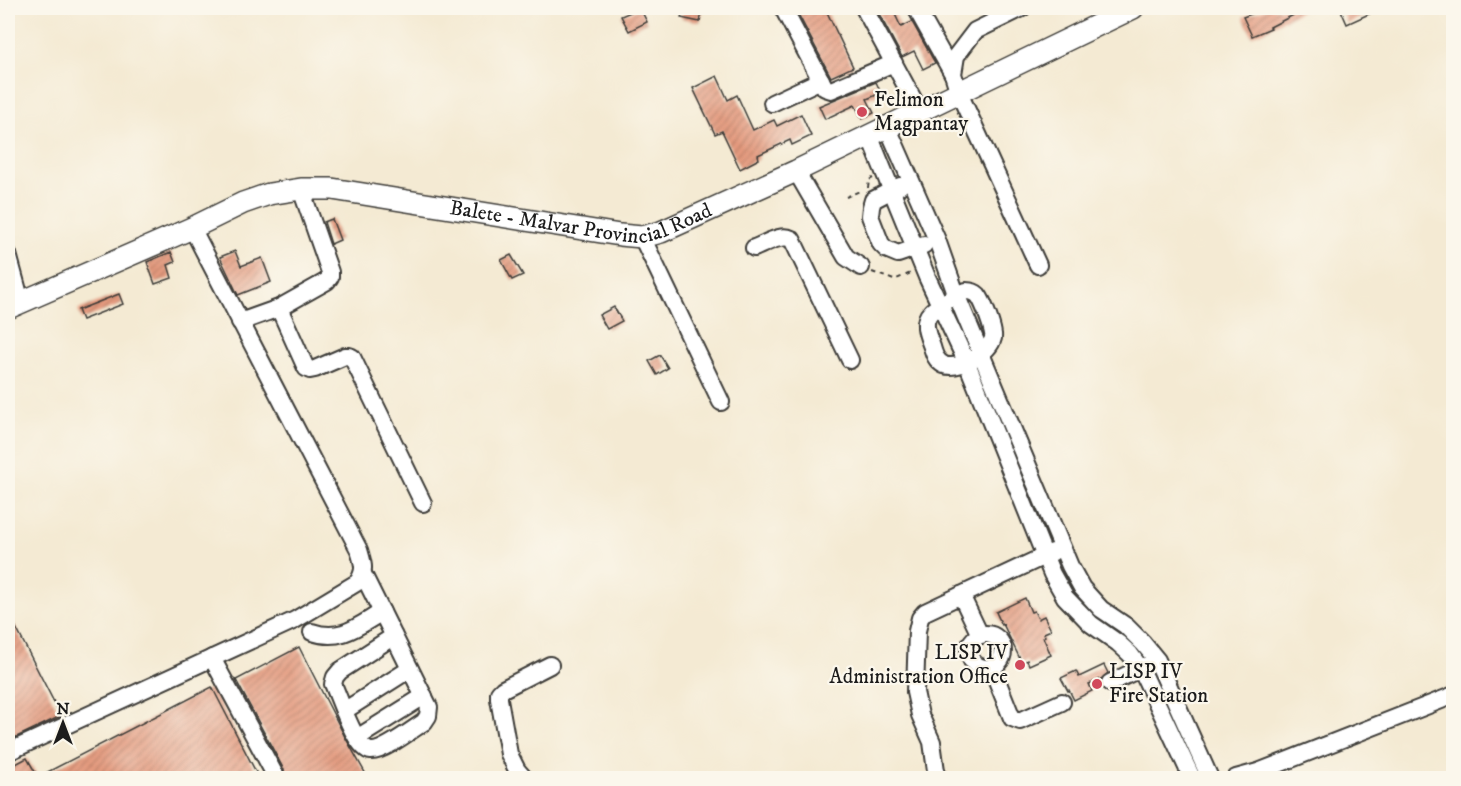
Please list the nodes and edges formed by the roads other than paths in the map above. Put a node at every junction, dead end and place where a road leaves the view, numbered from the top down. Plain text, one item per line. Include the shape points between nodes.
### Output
1 (783, 8) edge
2 (864, 8) edge
3 (916, 8) edge
4 (1022, 8) edge
5 (1133, 8) edge
6 (894, 63) junction
7 (821, 80) junction
8 (956, 84) junction
9 (772, 103) dead end
10 (919, 110) junction
11 (878, 130) junction
12 (796, 171) junction
13 (912, 181) junction
14 (302, 189) junction
15 (891, 190) junction
16 (192, 228) junction
17 (642, 237) junction
18 (937, 240) junction
19 (754, 248) dead end
20 (916, 248) junction
21 (8, 254) edge
22 (1038, 265) dead end
23 (861, 267) road end
24 (956, 294) junction
25 (14, 305) edge
26 (941, 306) junction
27 (279, 308) junction
28 (240, 322) junction
29 (981, 353) junction
30 (850, 360) dead end
31 (967, 363) junction
32 (721, 402) dead end
33 (423, 503) dead end
34 (1062, 547) junction
35 (1044, 556) junction
36 (363, 574) junction
37 (961, 595) junction
38 (382, 612) junction
39 (355, 627) junction
40 (312, 632) dead end
41 (980, 635) junction
42 (394, 636) junction
43 (366, 653) junction
44 (212, 658) junction
45 (1157, 660) junction
46 (550, 665) dead end
47 (992, 668) junction
48 (410, 669) junction
49 (1141, 669) junction
50 (1110, 682) dead end
51 (1454, 695) edge
52 (1062, 702) dead end
53 (345, 711) junction
54 (8, 752) edge
55 (275, 775) dead end
56 (524, 778) edge
57 (937, 778) edge
58 (1192, 778) edge
59 (1210, 778) edge
60 (1236, 778) edge

1 - 7 street
2 - 6 street
3 - 8 street
4 - 8 street via 975,31 956,56
5 - 8 main road, Balete - Malvar Provincial Road
6 - 7 street via 831,90
6 - 10 street
7 - 9 street
8 - 10 main road, Balete - Malvar Provincial Road
8 - 22 street
10 - 11 main road, Balete - Malvar Provincial Road
11 - 12 main road, Balete - Malvar Provincial Road
11 - 13 street
11 - 15 street
12 - 17 main road, Balete - Malvar Provincial Road
12 - 23 street via 846,257
13 - 15 street
13 - 18 street
14 - 16 main road, Balete - Malvar Provincial Road via 243,203
14 - 17 main road, Balete - Malvar Provincial Road via 332,189
14 - 27 street via 330,277
15 - 20 street
15 - 20 street via 873,200 871,207 870,216 881,244 898,254
16 - 25 main road, Balete - Malvar Provincial Road
16 - 28 street
17 - 32 street
18 - 20 street
18 - 24 street
19 - 30 street via 781,237 792,240
20 - 26 street
21 - 25 street
24 - 26 street
24 - 29 street
26 - 31 street
26 - 31 street via 931,312 926,324 935,357 952,366
27 - 28 street
27 - 33 street via 306,368 315,369 345,356 352,357
28 - 36 street via 359,550
29 - 31 street
29 - 34 street
31 - 35 street
34 - 35 street
34 - 45 street via 1082,588 1101,609 1126,626
35 - 37 street
35 - 49 street via 1065,597 1091,624 1119,643
36 - 38 street
36 - 44 street via 358,582 295,620
37 - 41 street
37 - 57 street via 925,612 917,631 915,692 932,742
38 - 39 street
38 - 42 street
39 - 40 street via 334,636
39 - 43 street
41 - 47 street via 993,635 1003,645 1002,659
41 - 47 street via 970,644 969,657 978,668
42 - 43 street
42 - 48 street
43 - 53 street via 335,677 333,684
44 - 54 street
44 - 55 street
45 - 49 street
45 - 59 street
46 - 56 street via 499,693 509,754
47 - 52 street via 1015,720
48 - 53 street
48 - 53 street via 424,696 357,738
49 - 50 street
49 - 58 street
51 - 60 street

